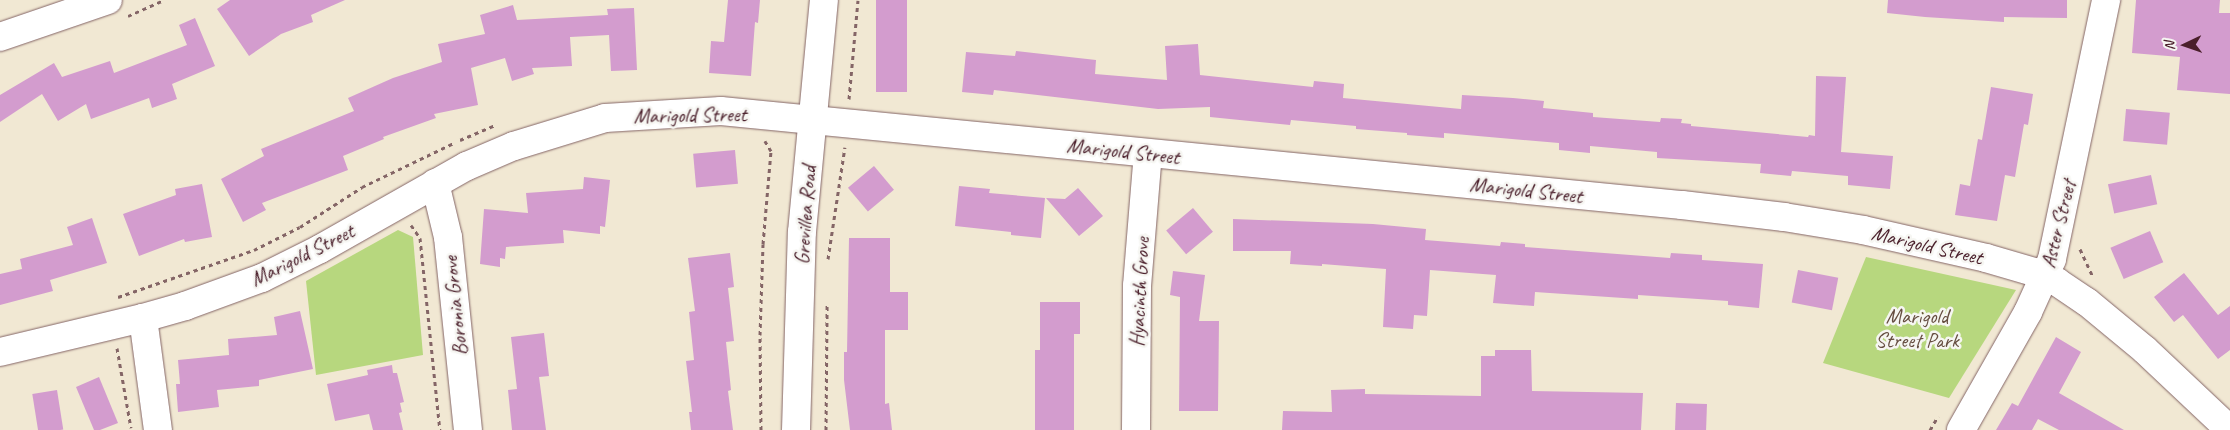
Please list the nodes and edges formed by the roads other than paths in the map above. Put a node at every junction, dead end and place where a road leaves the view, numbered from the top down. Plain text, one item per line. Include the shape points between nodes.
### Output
1 (108, 0) edge
2 (824, 0) edge
3 (2106, 0) edge
4 (0, 38) edge
5 (813, 119) junction
6 (1148, 153) junction
7 (435, 183) junction
8 (2045, 276) junction
9 (143, 318) junction
10 (0, 352) edge
11 (158, 430) edge
12 (468, 430) edge
13 (796, 430) edge
14 (1136, 430) edge
15 (1960, 430) edge
16 (2230, 430) edge

1 - 4 street
2 - 5 street, Grevillea Road
3 - 8 street, Aster Street via 2058,238
5 - 6 street, Marigold Street
5 - 7 street, Marigold Street via 721,111 605,118 497,153
5 - 13 street, Grevillea Road via 802,232
6 - 8 street, Marigold Street via 1784,217 1960,251
6 - 14 street, Hyacinth Grove via 1137,286
7 - 9 street, Marigold Street via 262,278
7 - 12 street, Boronia Grove via 448,237
8 - 15 street, Aster Street via 2028,312
8 - 16 street, Marigold Street via 2087,302 2146,350
9 - 10 street, Marigold Street
9 - 11 street

